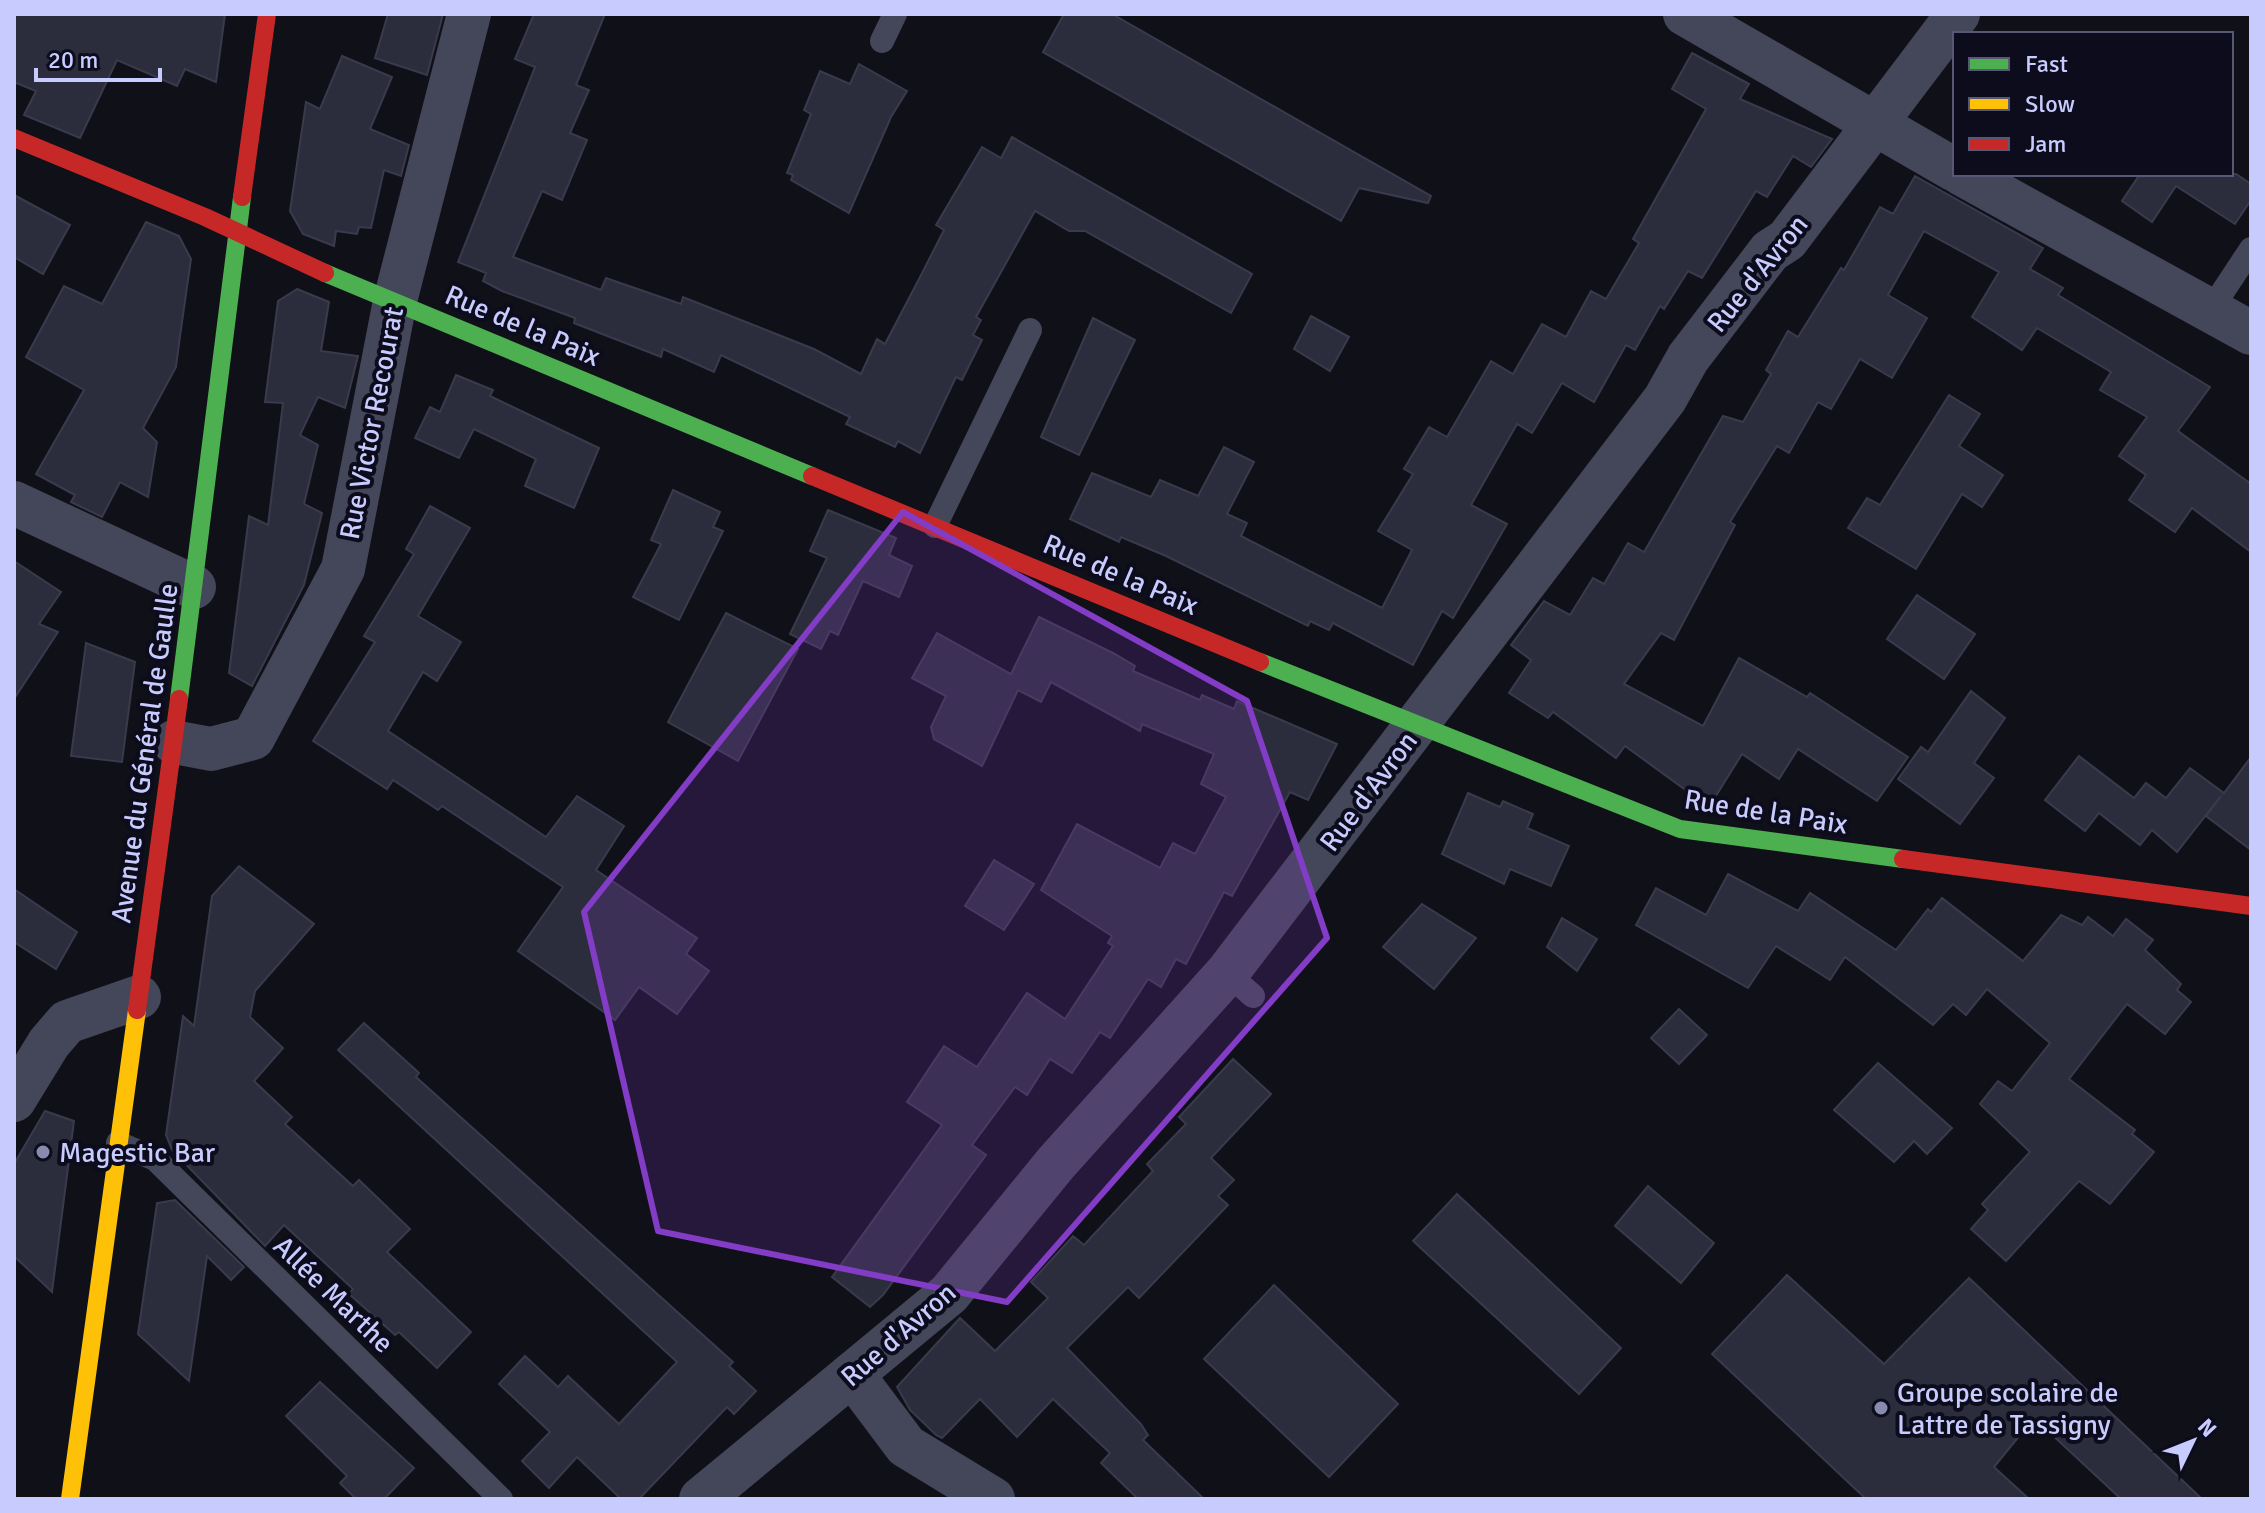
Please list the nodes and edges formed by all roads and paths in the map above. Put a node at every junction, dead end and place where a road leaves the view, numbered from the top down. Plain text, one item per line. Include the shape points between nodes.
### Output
1 (267, 14) edge
2 (469, 14) edge
3 (895, 14) edge
4 (1685, 14) edge
5 (1958, 14) edge
6 (882, 41) dead end
7 (1875, 125) junction
8 (14, 138) edge
9 (1953, 169) edge
10 (1966, 176) edge
11 (238, 234) junction
12 (2251, 249) edge
13 (395, 301) junction
14 (2210, 311) junction
15 (1030, 330) dead end
16 (2251, 333) edge
17 (14, 503) edge
18 (935, 526) junction
19 (194, 587) junction
20 (1416, 727) junction
21 (174, 742) junction
22 (2251, 906) edge
23 (139, 997) junction
24 (14, 1100) edge
25 (118, 1143) junction
26 (852, 1374) junction
27 (70, 1499) edge
28 (501, 1499) edge
29 (701, 1499) edge
30 (993, 1499) edge

1 - 11 street, Avenue du Général de Gaulle
2 - 13 street, Rue Victor Recourat
3 - 6 lane
4 - 7 street
5 - 7 street, Rue d'Avron
7 - 9 street
7 - 20 street, Rue d'Avron via 1688,358 1665,399
8 - 11 street, Rue de la Paix
10 - 14 street
11 - 13 street, Rue de la Paix
11 - 19 street, Avenue du Général de Gaulle
12 - 14 lane
13 - 18 street, Rue de la Paix
13 - 21 street, Rue Victor Recourat via 343,569 253,738 211,749
14 - 16 street
15 - 18 lane
17 - 19 street
18 - 20 street, Rue de la Paix
19 - 21 street, Avenue du Général de Gaulle
20 - 22 street, Rue de la Paix via 1680,829
20 - 26 street, Rue d'Avron via 1240,985 1056,1163 949,1294
21 - 23 street, Avenue du Général de Gaulle
23 - 24 street via 67,1022
23 - 25 street, Avenue du Général de Gaulle
25 - 27 street, Avenue du Général de Gaulle
25 - 28 lane, Allée Marthe via 155,1159
26 - 29 street, Rue d'Avron
26 - 30 street via 906,1446

